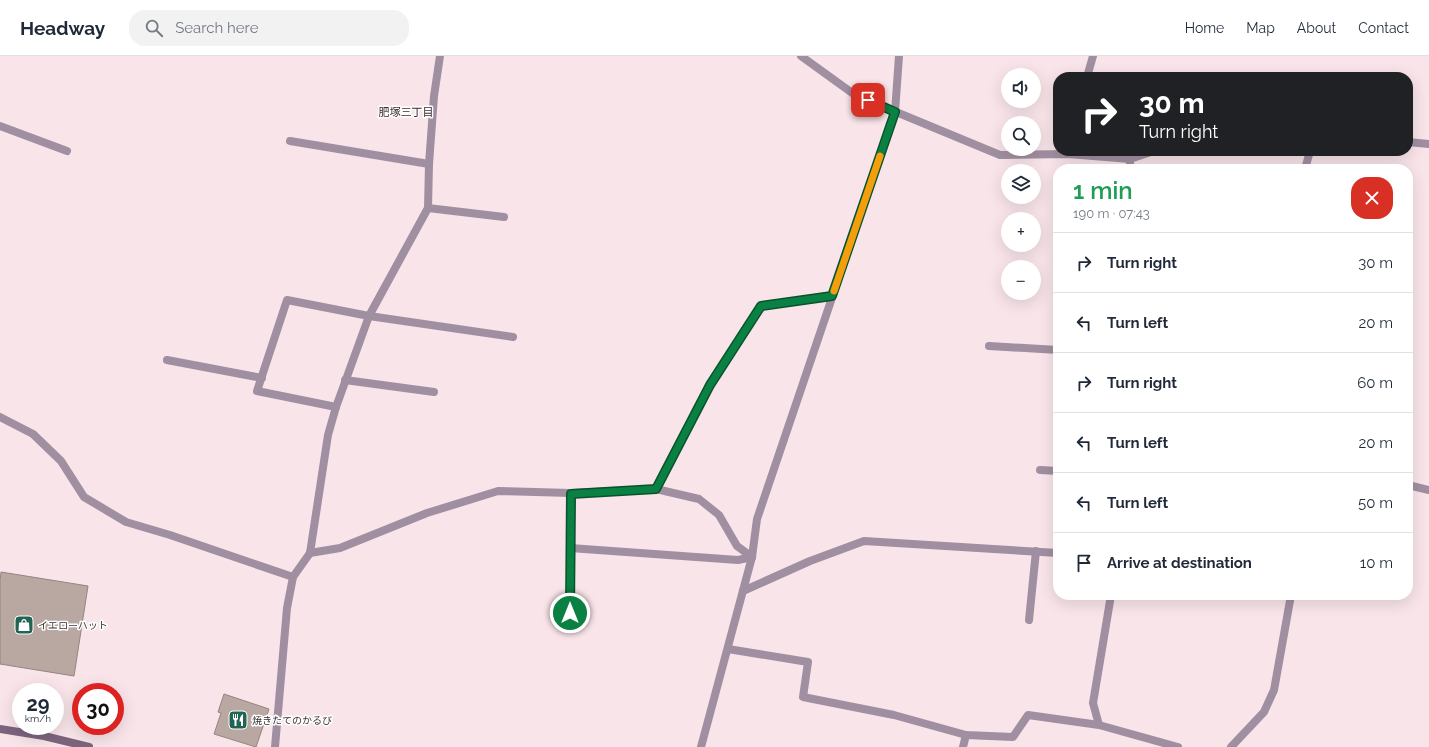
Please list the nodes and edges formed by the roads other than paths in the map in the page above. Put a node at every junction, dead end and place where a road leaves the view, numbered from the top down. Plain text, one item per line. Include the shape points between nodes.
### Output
1 (440, 56) edge
2 (801, 56) edge
3 (899, 56) edge
4 (1093, 56) edge
5 (1088, 72) edge
6 (895, 112) junction
7 (0, 126) edge
8 (290, 141) dead end
9 (1413, 142) edge
10 (1429, 144) edge
11 (67, 151) dead end
12 (1053, 153) edge
13 (1104, 156) edge
14 (1139, 156) edge
15 (1130, 159) junction
16 (429, 164) junction
17 (1130, 164) edge
18 (428, 208) junction
19 (504, 217) dead end
20 (832, 296) junction
21 (369, 316) junction
22 (513, 337) dead end
23 (989, 346) dead end
24 (1053, 350) edge
25 (167, 360) dead end
26 (262, 378) junction
27 (345, 380) junction
28 (434, 392) dead end
29 (336, 407) junction
30 (0, 417) edge
31 (1040, 470) dead end
32 (1053, 471) edge
33 (1413, 486) edge
34 (656, 489) junction
35 (1429, 490) edge
36 (571, 494) junction
37 (570, 548) junction
38 (1036, 551) junction
39 (310, 553) junction
40 (1053, 553) edge
41 (752, 557) junction
42 (293, 577) junction
43 (743, 590) junction
44 (1110, 600) edge
45 (1290, 600) edge
46 (570, 613) dead end
47 (1029, 620) dead end
48 (728, 649) junction
49 (1099, 725) junction
50 (0, 729) edge
51 (966, 735) junction
52 (89, 747) edge
53 (275, 747) edge
54 (701, 747) edge
55 (963, 747) edge
56 (1178, 747) edge
57 (1231, 747) edge

1 - 16 street
2 - 6 street via 855,95
3 - 6 street
4 - 5 street
6 - 12 street via 1000,155
6 - 20 street
7 - 11 street
8 - 16 street
9 - 10 street
13 - 15 street
14 - 15 street
15 - 17 street
16 - 18 street
18 - 19 street
18 - 21 street
20 - 34 street via 761,306 710,385
20 - 41 street via 757,519
21 - 22 street
21 - 26 street via 287,300
21 - 27 street
23 - 24 street
25 - 26 street
26 - 29 street via 258,392
27 - 28 street
27 - 29 street
29 - 39 street via 328,435
30 - 42 street via 33,434 61,461 84,497 126,522
31 - 32 street
33 - 35 street
34 - 36 street
34 - 41 street via 699,499 719,515 737,546
36 - 37 street
36 - 39 street via 498,491 427,513 340,548
37 - 41 street via 738,560
37 - 46 street
38 - 40 street
38 - 43 street via 864,541
38 - 47 street
39 - 42 street
41 - 43 street
42 - 53 street via 287,608
43 - 48 street
44 - 49 street via 1093,703
45 - 57 street via 1274,690 1264,712
48 - 51 street via 808,662 803,697 894,715
48 - 54 street
49 - 51 street via 1028,715 1012,737
49 - 56 street
50 - 52 main road
51 - 55 street

